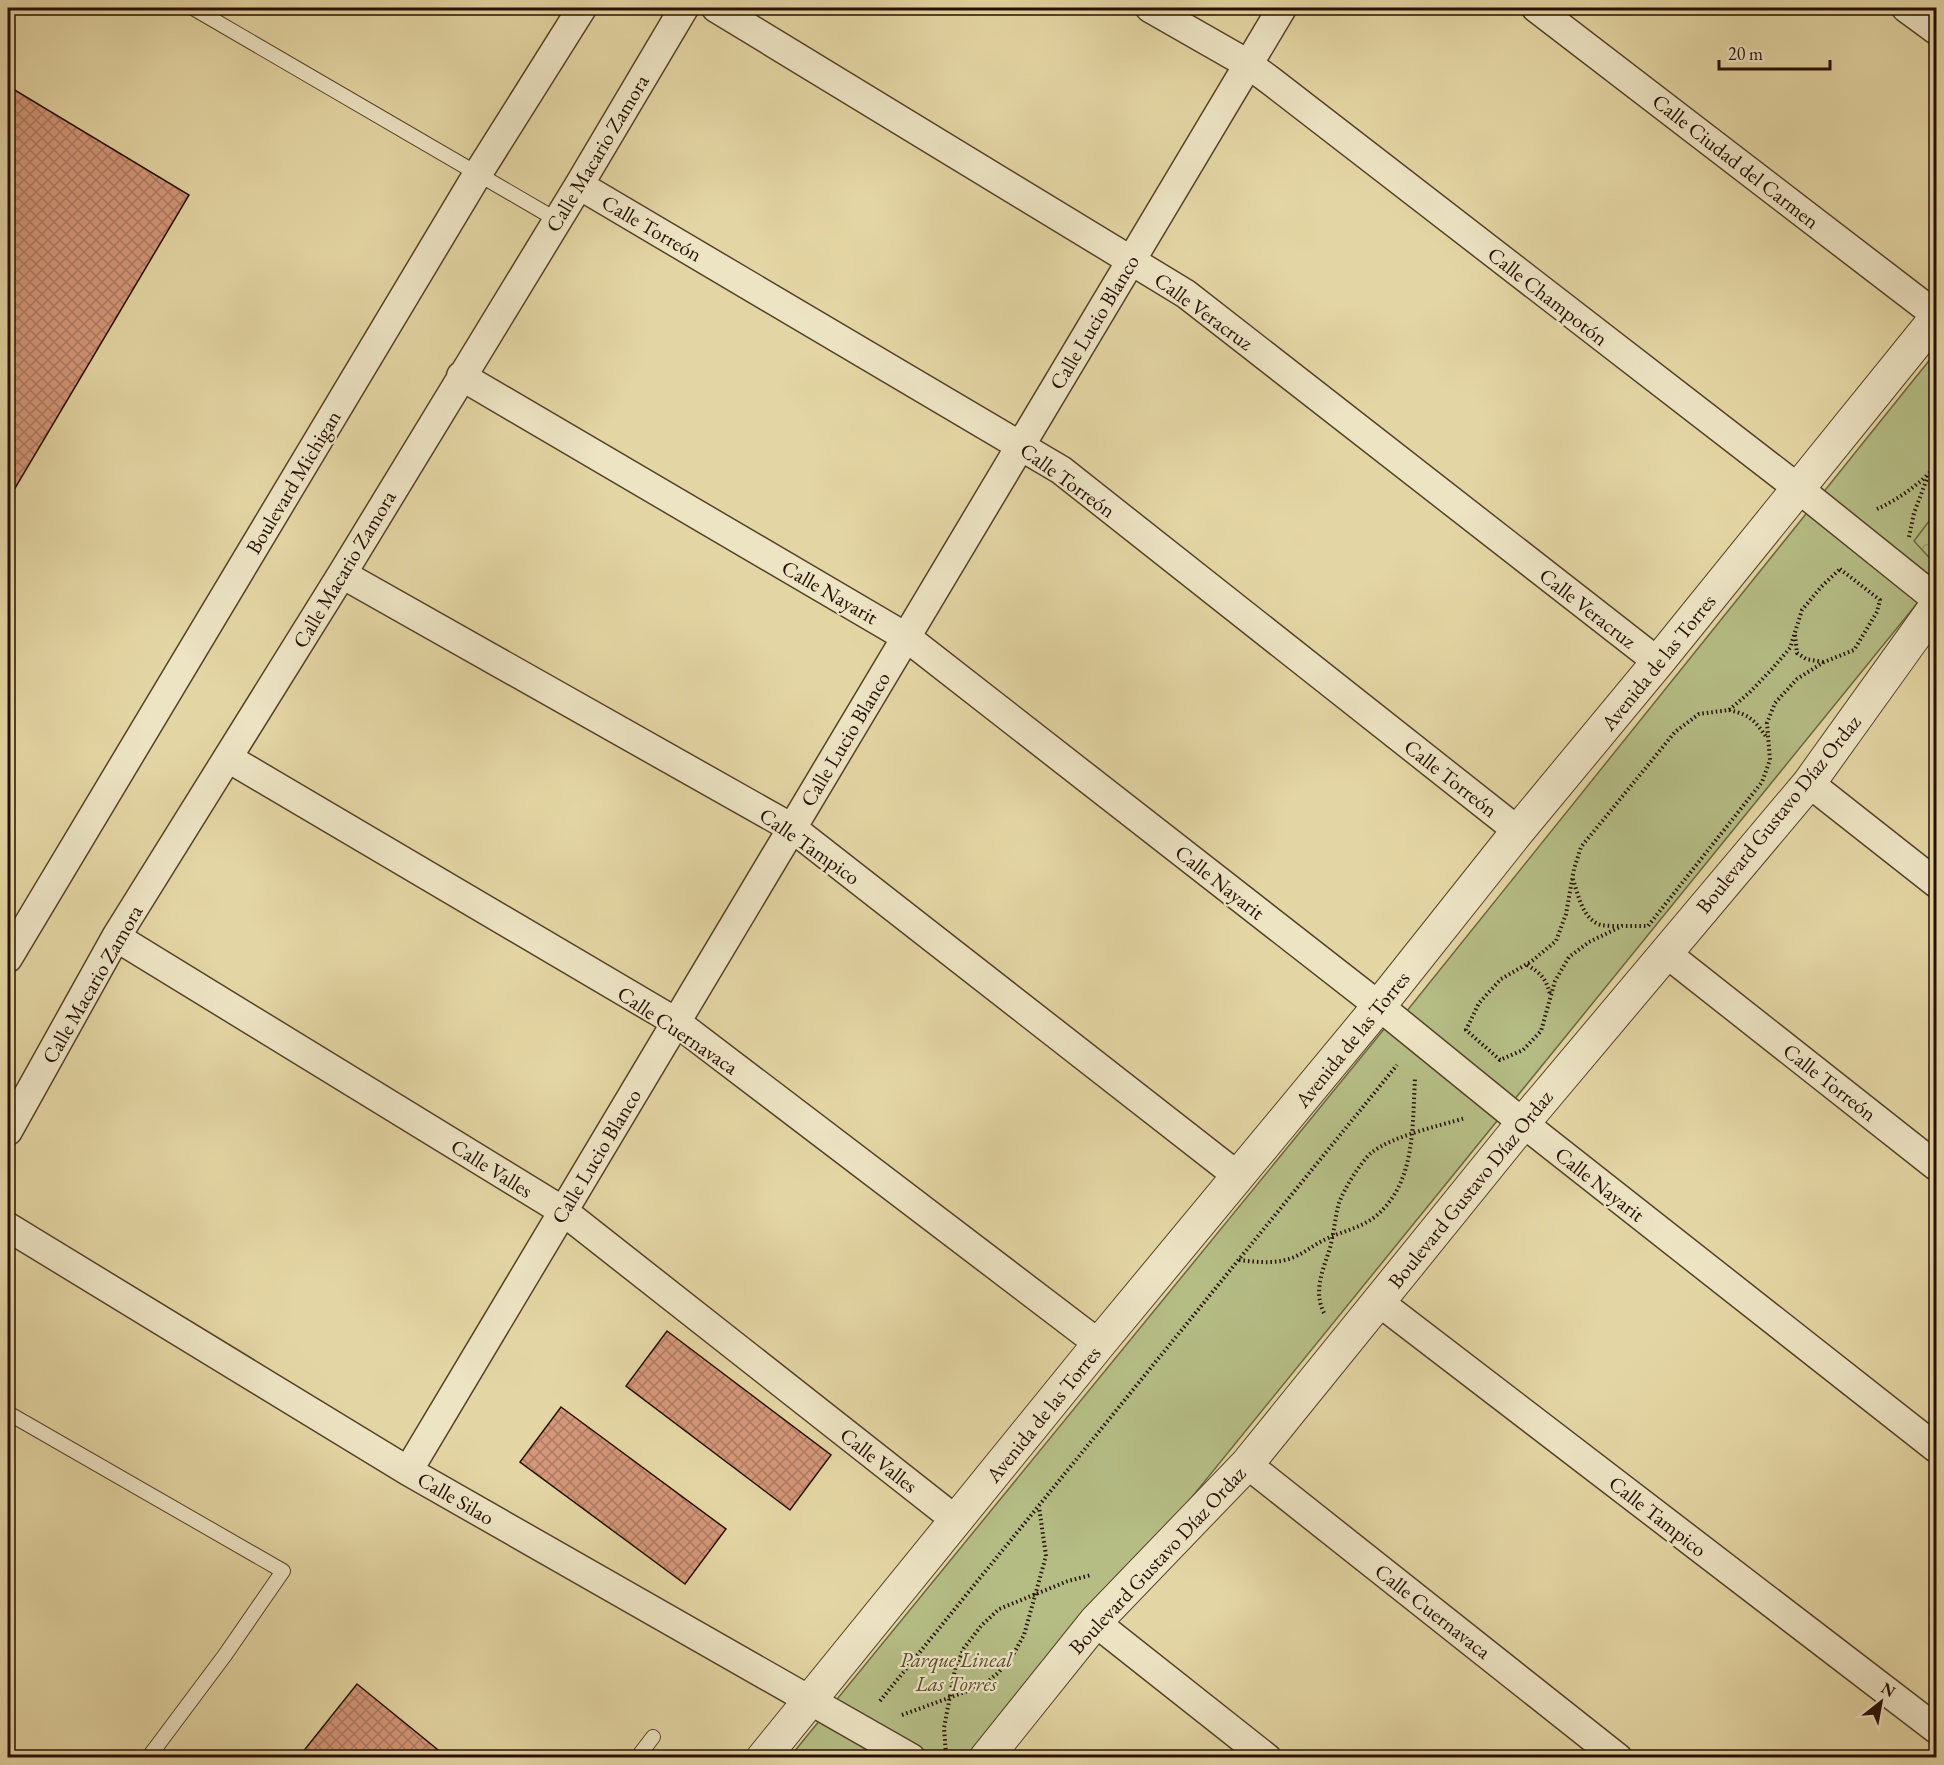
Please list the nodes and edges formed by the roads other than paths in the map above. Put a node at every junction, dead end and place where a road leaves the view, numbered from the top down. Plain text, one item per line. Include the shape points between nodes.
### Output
1 (193, 8) edge
2 (582, 8) edge
3 (684, 8) edge
4 (716, 8) edge
5 (1150, 8) edge
6 (1282, 8) edge
7 (1536, 8) edge
8 (1906, 8) edge
9 (1936, 30) edge
10 (1248, 64) junction
11 (477, 175) junction
12 (579, 185) junction
13 (556, 220) junction
14 (1131, 260) junction
15 (1936, 317) edge
16 (461, 376) junction
17 (1021, 445) junction
18 (1799, 489) junction
19 (342, 574) junction
20 (1936, 599) edge
21 (1936, 606) edge
22 (906, 636) junction
23 (1658, 662) junction
24 (228, 758) junction
25 (1809, 783) junction
26 (792, 828) junction
27 (1518, 831) junction
28 (1936, 883) edge
29 (116, 937) junction
30 (1666, 953) junction
31 (8, 958) edge
32 (1379, 1006) junction
33 (676, 1023) junction
34 (1523, 1123) junction
35 (8, 1131) edge
36 (1936, 1166) edge
37 (1239, 1177) junction
38 (563, 1211) junction
39 (8, 1227) edge
40 (1379, 1302) junction
41 (1100, 1344) junction
42 (8, 1413) edge
43 (1936, 1448) edge
44 (1248, 1464) junction
45 (408, 1471) junction
46 (957, 1521) junction
47 (1095, 1622) junction
48 (809, 1701) junction
49 (1936, 1729) edge
50 (653, 1737) dead end
51 (148, 1758) edge
52 (637, 1758) edge
53 (763, 1758) edge
54 (911, 1758) edge
55 (986, 1758) edge
56 (1267, 1758) edge
57 (1618, 1758) edge

1 - 11 lane
2 - 11 street, Boulevard Michigan
3 - 12 street, Calle Macario Zamora
4 - 14 street, Calle Veracruz
5 - 10 street, Calle Champotón
6 - 10 street, Calle Lucio Blanco
7 - 15 street, Calle Ciudad del Carmen
8 - 9 street
10 - 14 street, Calle Lucio Blanco
10 - 18 street, Calle Champotón
11 - 13 lane
11 - 31 street, Boulevard Michigan
12 - 13 street, Calle Macario Zamora
12 - 17 street, Calle Torreón
13 - 16 street, Calle Macario Zamora
14 - 17 street, Calle Lucio Blanco
14 - 23 street, Calle Veracruz via 1185,294
15 - 18 street, Avenida de las Torres
16 - 19 street, Calle Macario Zamora
16 - 22 street, Calle Nayarit
17 - 22 street, Calle Lucio Blanco
17 - 27 street, Calle Torreón via 1061,470
18 - 20 street, Calle Champotón
18 - 23 street, Avenida de las Torres
19 - 24 street, Calle Macario Zamora
19 - 26 street, Calle Tampico
21 - 25 street, Boulevard Gustavo Díaz Ordaz
22 - 26 street, Calle Lucio Blanco
22 - 32 street, Calle Nayarit
23 - 27 street, Avenida de las Torres
24 - 29 street, Calle Macario Zamora
24 - 33 street, Calle Cuernavaca
25 - 28 street
25 - 30 street, Boulevard Gustavo Díaz Ordaz
26 - 33 street, Calle Lucio Blanco
26 - 37 street, Calle Tampico
27 - 32 street, Avenida de las Torres
29 - 35 street, Calle Macario Zamora
29 - 38 street, Calle Valles
30 - 34 street, Boulevard Gustavo Díaz Ordaz
30 - 36 street, Calle Torreón
32 - 34 street, Calle Nayarit
32 - 37 street, Avenida de las Torres
33 - 38 street, Calle Lucio Blanco
33 - 41 street, Calle Cuernavaca
34 - 40 street, Boulevard Gustavo Díaz Ordaz
34 - 43 street, Calle Nayarit
37 - 41 street, Avenida de las Torres
38 - 45 street, Calle Lucio Blanco
38 - 46 street, Calle Valles
39 - 45 street, Calle Silao
40 - 44 street, Boulevard Gustavo Díaz Ordaz
40 - 49 street, Calle Tampico
41 - 46 street, Avenida de las Torres
42 - 51 lane via 283,1571
44 - 47 street, Boulevard Gustavo Díaz Ordaz
44 - 57 street, Calle Cuernavaca
45 - 48 street, Calle Silao
46 - 48 street, Avenida de las Torres
47 - 55 street, Boulevard Gustavo Díaz Ordaz
47 - 56 street
48 - 53 street, Avenida de las Torres
48 - 54 street, Calle Silao
50 - 52 lane

